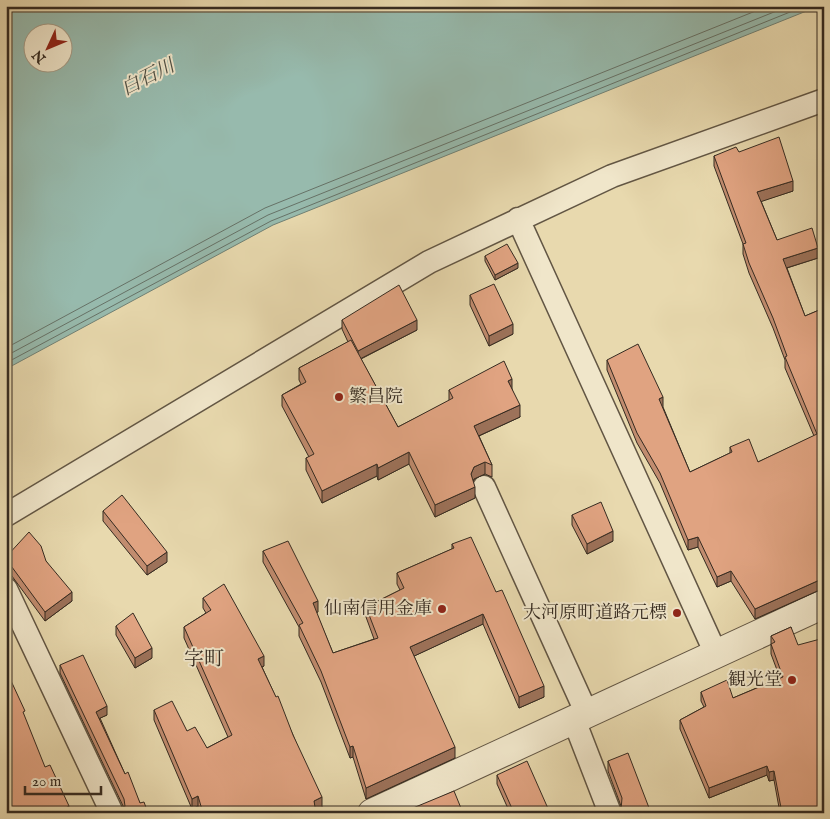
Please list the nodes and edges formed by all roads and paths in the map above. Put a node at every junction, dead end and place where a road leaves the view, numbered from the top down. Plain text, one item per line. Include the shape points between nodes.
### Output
1 (824, 100) edge
2 (518, 219) junction
3 (484, 487) dead end
4 (6, 515) edge
5 (6, 589) edge
6 (824, 604) edge
7 (716, 654) junction
8 (581, 717) junction
9 (112, 813) edge
10 (372, 813) edge
11 (610, 813) edge

1 - 2 street via 612,176
2 - 4 street via 430,262
2 - 7 street
3 - 8 street
5 - 9 street
6 - 7 street
7 - 8 street
8 - 10 street
8 - 11 street

